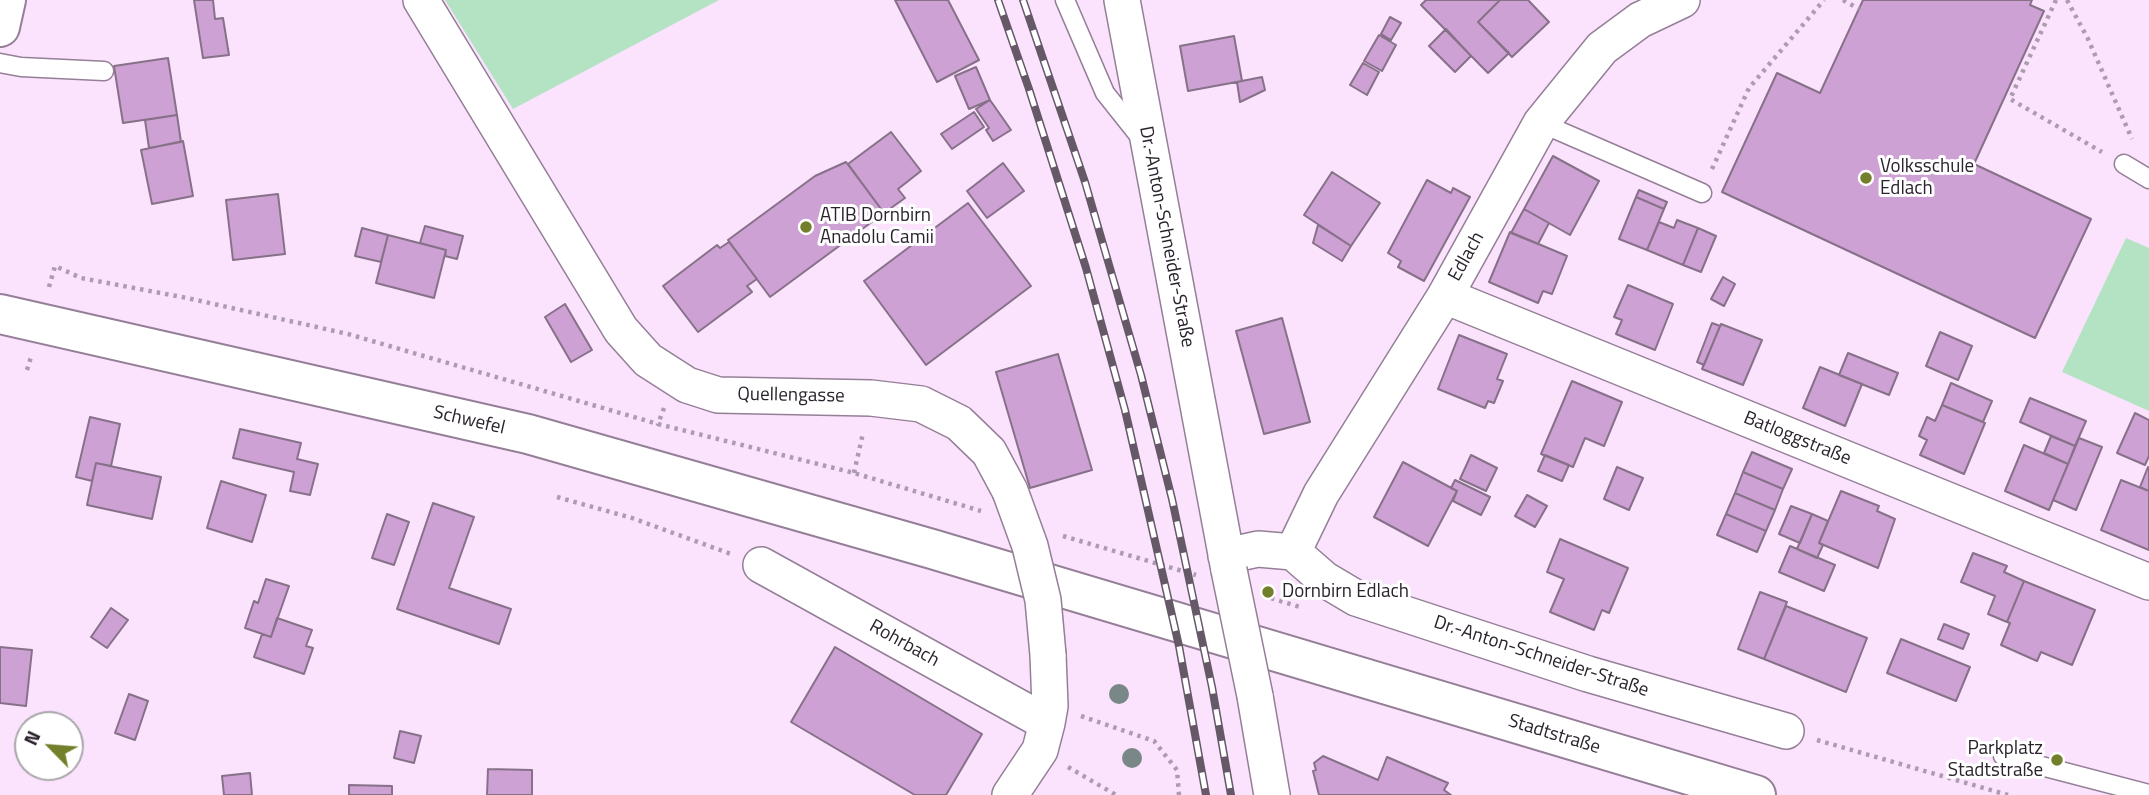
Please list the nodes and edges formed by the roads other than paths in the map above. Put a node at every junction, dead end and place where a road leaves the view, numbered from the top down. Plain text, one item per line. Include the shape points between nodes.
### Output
1 (6, 0) edge
2 (421, 0) edge
3 (1065, 0) edge
4 (1122, 0) edge
5 (1682, 0) edge
6 (0, 27) edge
7 (0, 64) edge
8 (104, 71) dead end
9 (1542, 123) junction
10 (1150, 149) junction
11 (2124, 164) road end
12 (2149, 179) edge
13 (1702, 193) road end
14 (1445, 296) junction
15 (0, 314) edge
16 (1293, 552) junction
17 (761, 565) road end
18 (1219, 568) junction
19 (2149, 582) edge
20 (1353, 674) joint
21 (1046, 726) junction
22 (1786, 730) road end
23 (2003, 756) dead end
24 (2149, 794) edge
25 (1010, 795) edge
26 (1272, 795) edge
27 (1756, 795) edge

1 - 6 main road
2 - 21 street, Quellengasse, bridge via 621,330 648,360 687,385 718,395 871,398 921,404 959,423 989,452 999,502 1030,546 1042,600 1048,654
3 - 10 lane via 1105,93
4 - 10 street, Dr.-Anton-Schneider-Straße
5 - 9 street, Edlach via 1640,20 1602,48
7 - 8 lane
9 - 13 lane
9 - 14 street, Edlach
10 - 18 street, Dr.-Anton-Schneider-Straße
11 - 12 lane
14 - 16 street, Edlach via 1321,494
14 - 19 street, Batloggstraße
15 - 20 main road, Schwefel via 528,434
16 - 18 street via 1258,549
16 - 22 street, Dr.-Anton-Schneider-Straße via 1324,579 1356,598 1588,674
17 - 21 street, Rohrbach
18 - 26 street, Dr.-Anton-Schneider-Straße, bridge via 1255,696
20 - 27 main road, Stadtstraße
21 - 25 street
23 - 24 lane

